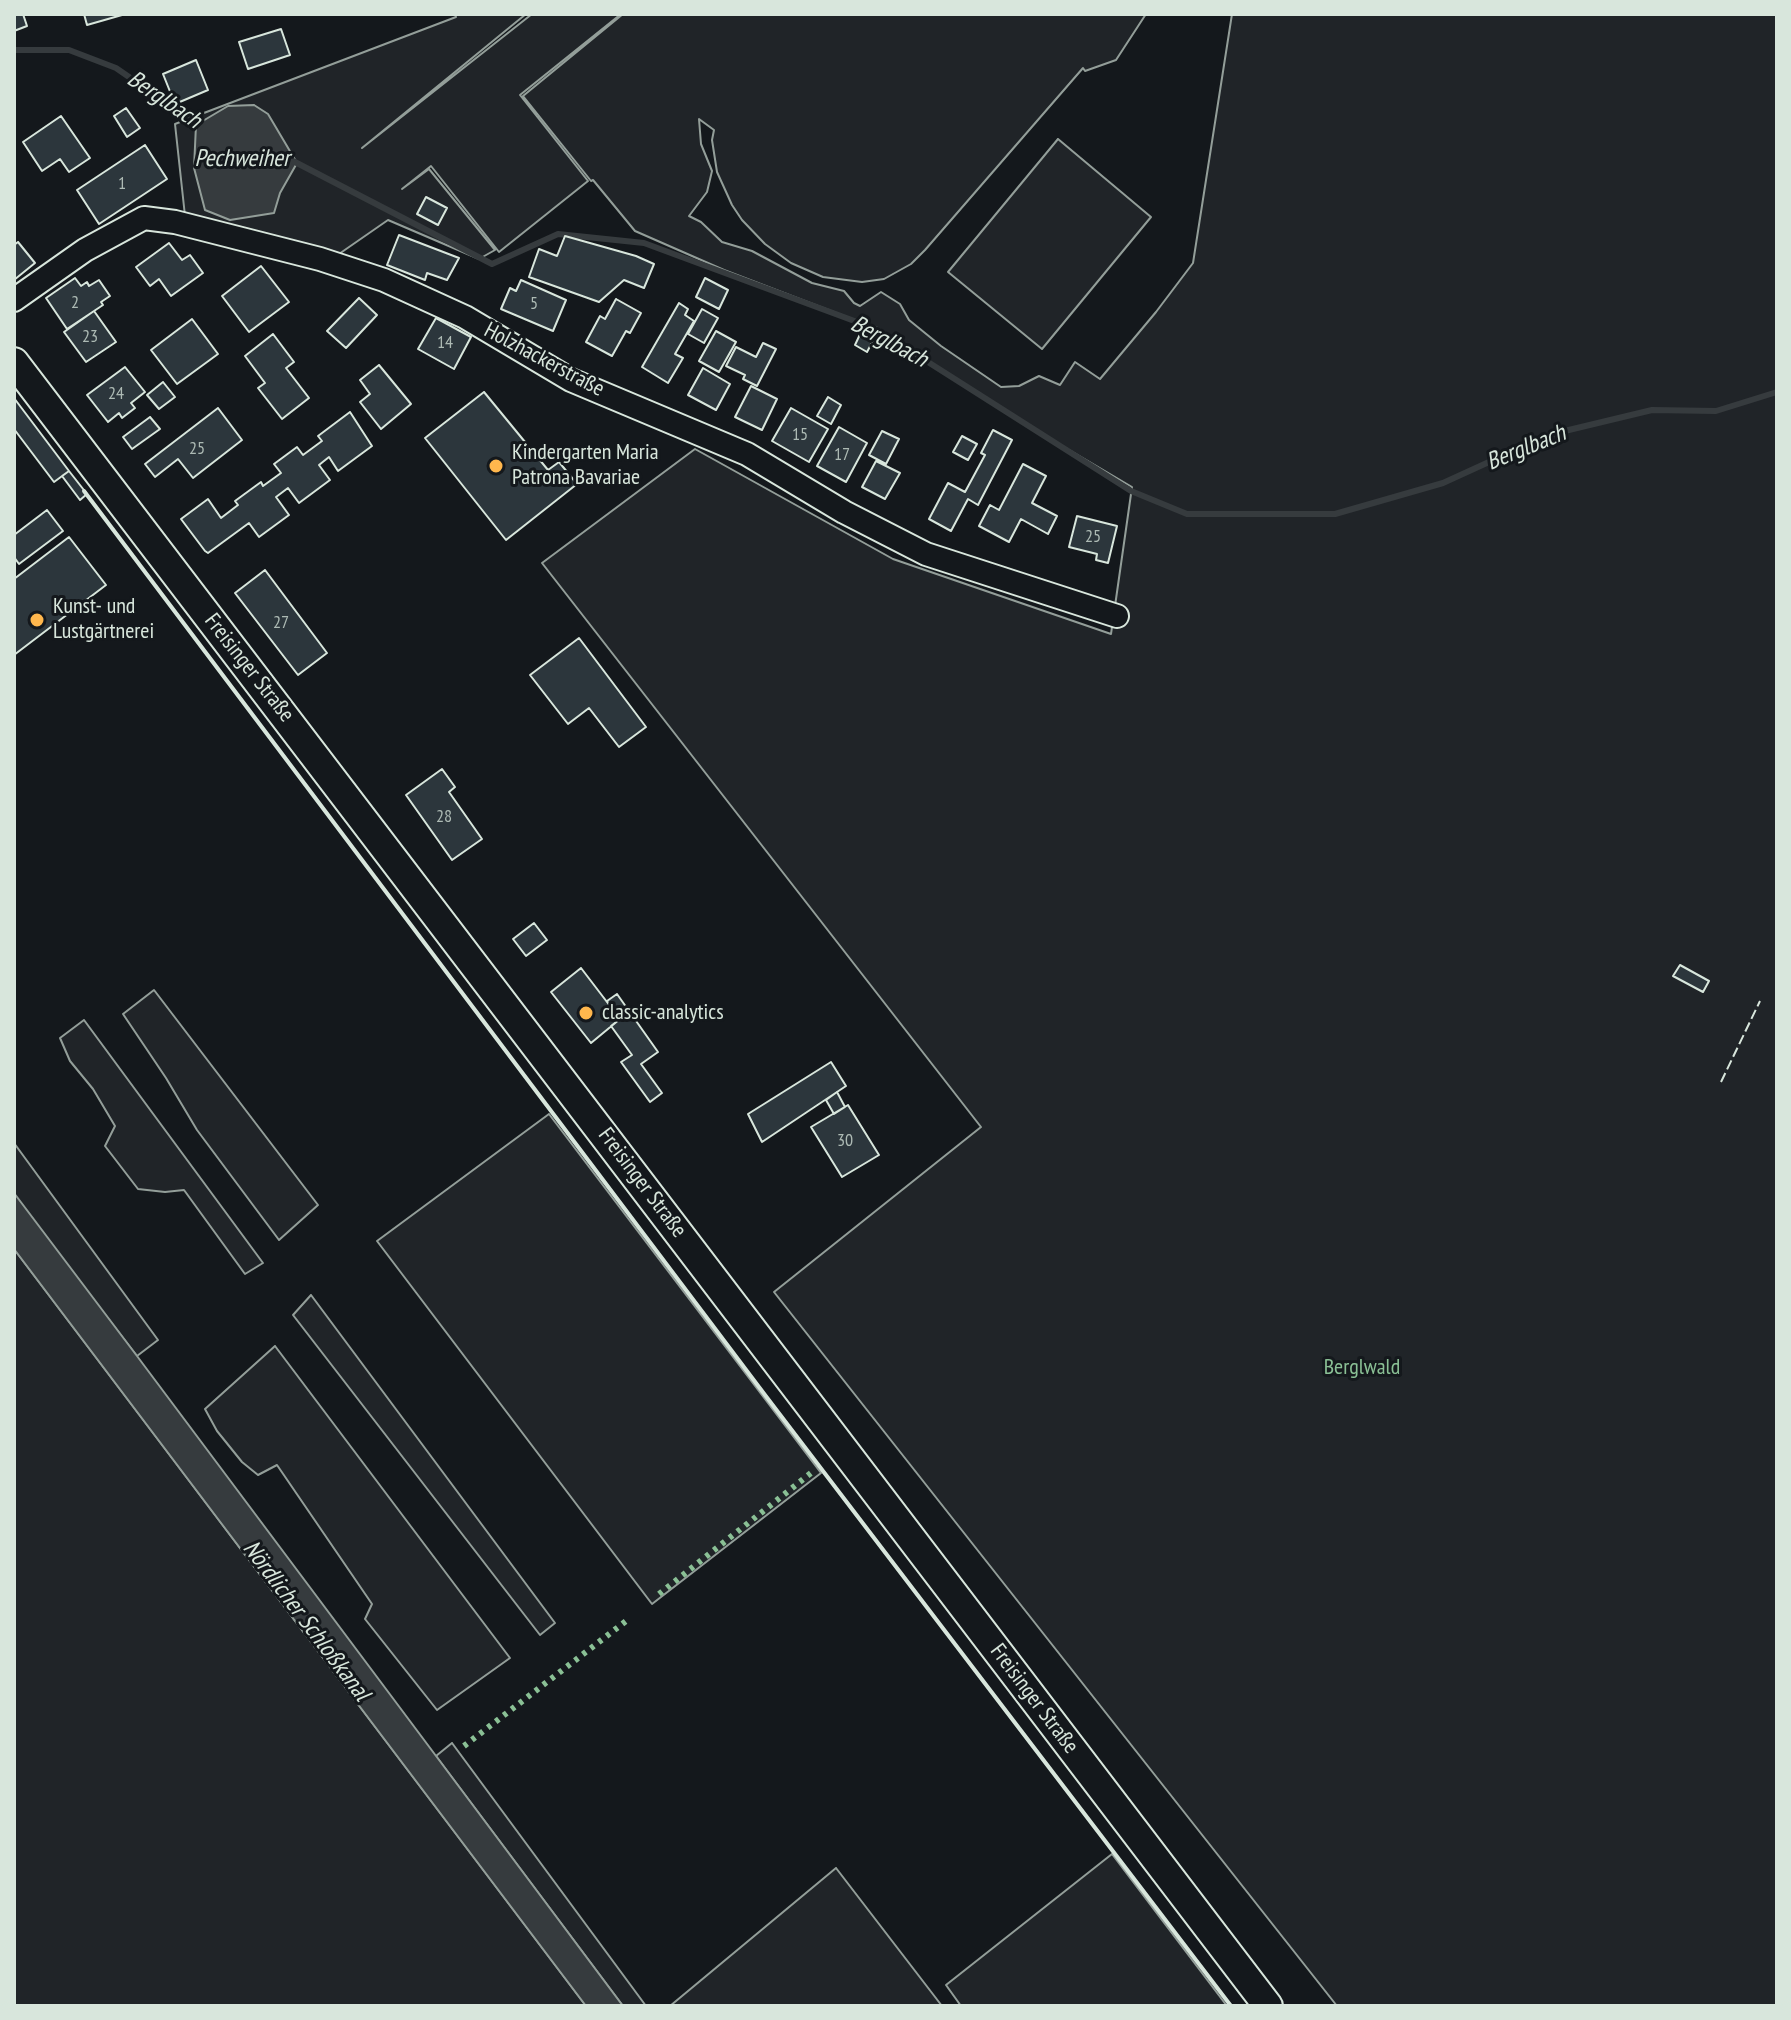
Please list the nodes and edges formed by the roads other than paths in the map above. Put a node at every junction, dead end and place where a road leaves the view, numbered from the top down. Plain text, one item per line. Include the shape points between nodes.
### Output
1 (14, 300) edge
2 (14, 362) edge
3 (1117, 616) dead end
4 (1268, 2006) edge

1 - 3 street, Holzhackerstraße via 85,250 144,218 317,258 411,292 465,317 571,380 747,454 926,554
2 - 4 main road, Freisinger Straße

